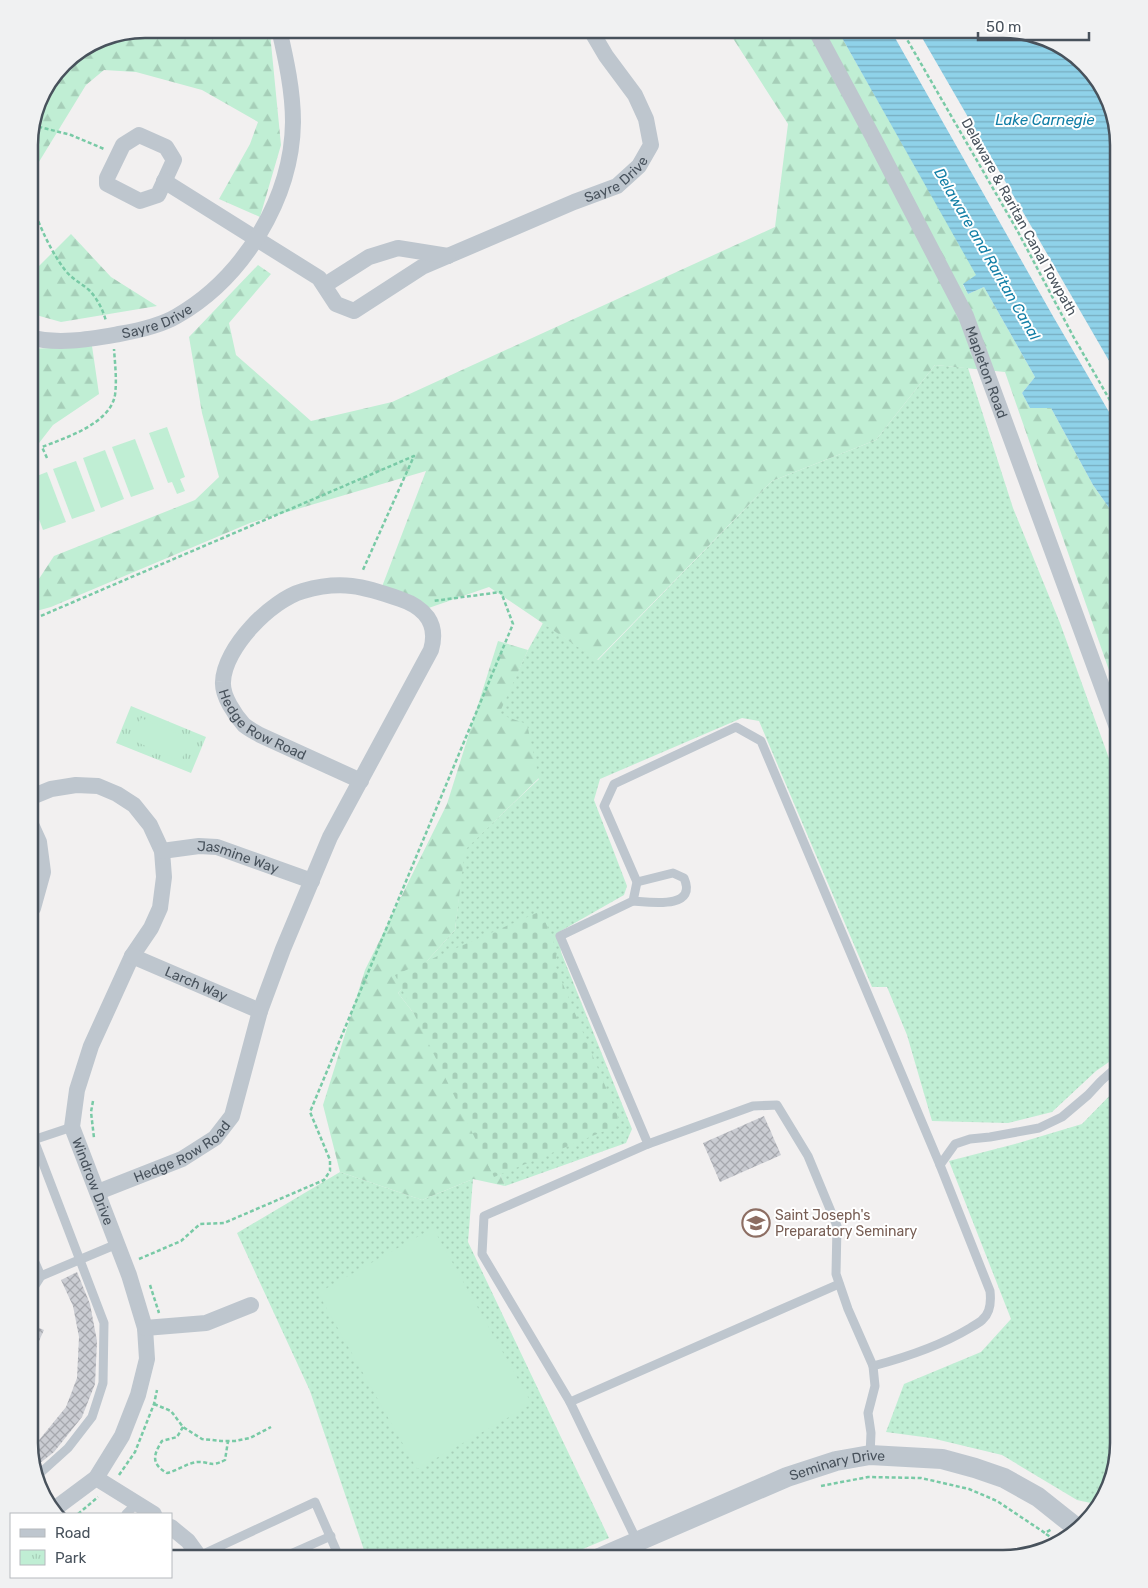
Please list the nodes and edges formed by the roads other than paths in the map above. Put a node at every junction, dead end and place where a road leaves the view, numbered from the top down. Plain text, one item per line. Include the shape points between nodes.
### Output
1 (281, 38) edge
2 (595, 38) edge
3 (820, 38) edge
4 (164, 181) junction
5 (256, 238) junction
6 (448, 256) junction
7 (325, 285) junction
8 (38, 340) edge
9 (1110, 708) edge
10 (361, 781) junction
11 (38, 794) edge
12 (38, 840) edge
13 (162, 851) junction
14 (312, 881) junction
15 (637, 882) junction
16 (38, 890) edge
17 (633, 901) junction
18 (132, 956) junction
19 (260, 1011) junction
20 (1110, 1073) edge
21 (72, 1127) junction
22 (38, 1136) edge
23 (648, 1144) junction
24 (38, 1158) edge
25 (940, 1165) junction
26 (98, 1192) junction
27 (117, 1244) junction
28 (79, 1260) junction
29 (38, 1269) edge
30 (41, 1276) junction
31 (38, 1281) edge
32 (840, 1284) junction
33 (251, 1305) dead end
34 (152, 1327) junction
35 (873, 1366) junction
36 (570, 1402) junction
37 (870, 1455) junction
38 (42, 1473) edge
39 (96, 1478) junction
40 (58, 1506) edge
41 (132, 1509) edge
42 (150, 1513) edge
43 (1073, 1525) edge
44 (172, 1529) edge
45 (330, 1536) junction
46 (637, 1541) junction
47 (195, 1550) edge
48 (215, 1550) edge
49 (299, 1550) edge
50 (336, 1550) edge
51 (617, 1550) edge

1 - 5 street, Sayre Drive via 293,123 287,171 271,215
2 - 6 street, Sayre Drive via 635,94 646,119 651,145 639,166 618,186
3 - 9 street, Mapleton Road via 966,316
4 - 4 street via 174,160 166,147 139,135 123,146 107,181 140,201 158,195
4 - 5 street, Sayre Drive
5 - 7 street, Sayre Drive via 320,278
5 - 8 street, Sayre Drive via 234,269 176,317 134,331 109,329 78,341
6 - 7 street via 398,248 369,257
6 - 7 street, Sayre Drive via 422,267 354,311 336,304
10 - 10 street, Hedge Row Road via 260,735 245,726 227,701 222,682 228,660 238,643 265,612 300,592 341,584 369,588 414,603 433,630 431,650
10 - 14 street, Hedge Row Road via 330,837
11 - 13 street, Windrow Drive via 76,785 98,786 117,794 134,805 150,825
12 - 16 street via 43,872
13 - 14 street, Jasmine Way via 217,847
13 - 18 street, Windrow Drive via 164,877 160,908
14 - 19 street, Hedge Row Road
15 - 17 lane
15 - 17 lane via 674,873 684,878 686,889 673,902
15 - 25 lane via 604,806 614,784 736,728 761,741
17 - 23 lane via 560,936
18 - 19 street, Larch Way
18 - 21 street, Windrow Drive via 91,1046 77,1090
19 - 26 street, Hedge Row Road via 232,1116 216,1138 182,1159
20 - 25 lane via 1062,1117 1038,1128 955,1144
21 - 22 lane
21 - 26 street, Windrow Drive
23 - 32 lane via 753,1106 777,1105 808,1156 837,1226 836,1274
23 - 36 lane via 484,1216 482,1254
24 - 28 lane
25 - 35 lane via 992,1303 984,1319 962,1332 907,1357
26 - 27 street, Windrow Drive
27 - 28 lane
27 - 34 street, Windrow Drive via 132,1261
28 - 30 lane
28 - 38 lane via 104,1322 103,1383 92,1417 68,1448
29 - 30 lane
30 - 31 lane
32 - 35 lane
32 - 36 lane
33 - 34 street via 206,1323
34 - 39 street, Windrow Drive via 138,1395 122,1436
35 - 37 lane via 875,1386 868,1413
36 - 46 lane
37 - 43 street, Seminary Drive via 942,1459 975,1468 1004,1478 1038,1497
37 - 46 street, Seminary Drive via 836,1461 787,1477
39 - 40 street, Windrow Drive
39 - 41 street
41 - 42 street
44 - 47 street via 188,1540
45 - 48 lane via 315,1502
45 - 49 lane
45 - 50 lane
46 - 51 street, Seminary Drive

